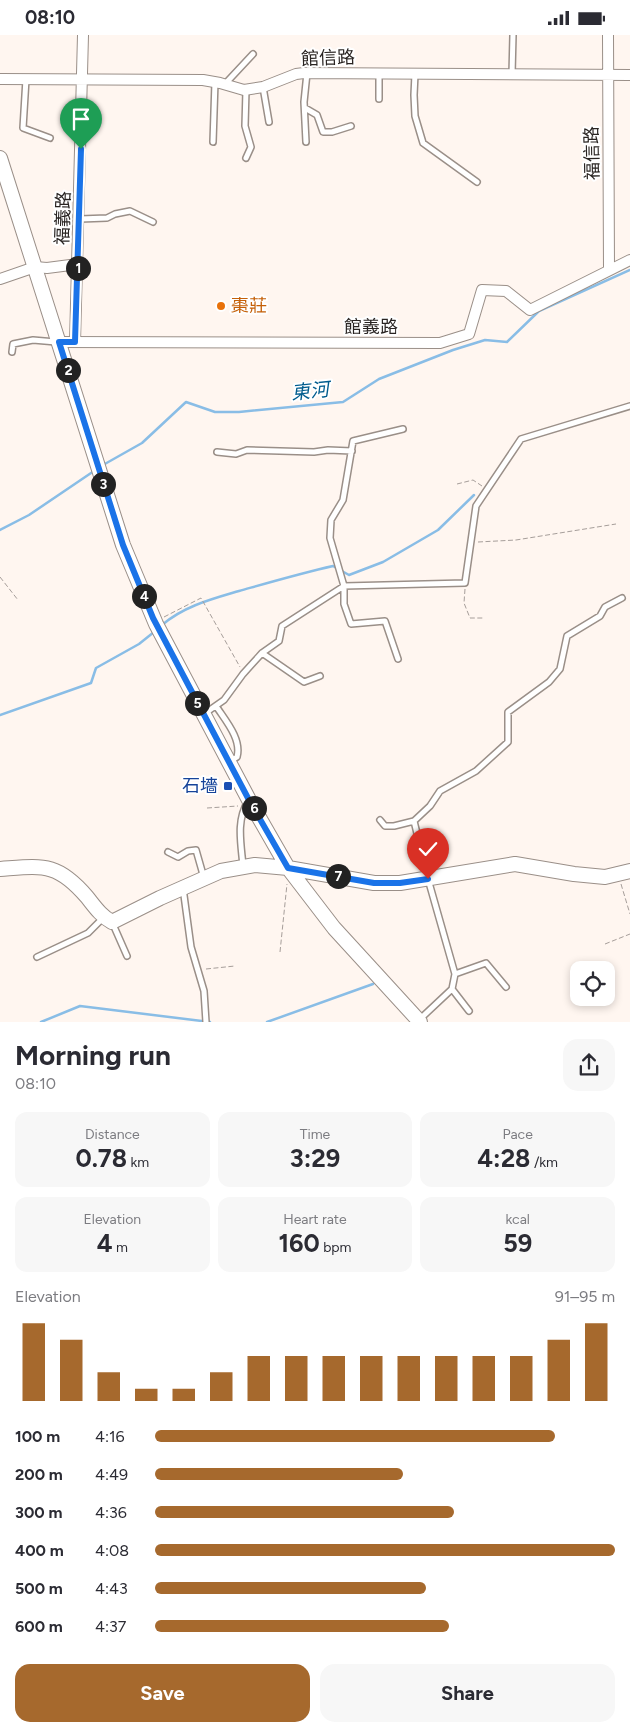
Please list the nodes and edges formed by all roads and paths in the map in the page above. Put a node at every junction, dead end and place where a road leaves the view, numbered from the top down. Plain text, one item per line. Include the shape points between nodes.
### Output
1 (83, 35) edge
2 (513, 35) edge
3 (608, 35) edge
4 (254, 54) dead end
5 (307, 73) junction
6 (379, 74) junction
7 (415, 74) junction
8 (512, 74) junction
9 (607, 75) junction
10 (630, 75) edge
11 (26, 78) junction
12 (0, 79) edge
13 (83, 79) junction
14 (220, 83) junction
15 (263, 87) junction
16 (246, 89) junction
17 (379, 99) dead end
18 (305, 108) junction
19 (269, 122) dead end
20 (352, 126) dead end
21 (50, 138) dead end
22 (213, 142) dead end
23 (306, 142) dead end
24 (0, 158) edge
25 (246, 159) dead end
26 (478, 182) dead end
27 (80, 219) junction
28 (153, 222) dead end
29 (630, 260) edge
30 (78, 264) junction
31 (35, 267) junction
32 (609, 270) junction
33 (0, 279) edge
34 (59, 342) junction
35 (75, 342) junction
36 (12, 352) dead end
37 (630, 406) edge
38 (403, 429) dead end
39 (352, 451) junction
40 (217, 452) dead end
41 (457, 484) dead end
42 (487, 490) junction
43 (616, 524) dead end
44 (471, 542) junction
45 (0, 577) edge
46 (465, 583) junction
47 (344, 587) junction
48 (622, 598) dead end
49 (18, 600) dead end
50 (484, 617) dead end
51 (157, 626) junction
52 (262, 653) junction
53 (398, 659) dead end
54 (243, 673) junction
55 (320, 676) dead end
56 (216, 705) junction
57 (203, 715) junction
58 (229, 762) junction
59 (249, 800) junction
60 (207, 808) dead end
61 (380, 819) dead end
62 (414, 821) junction
63 (168, 852) dead end
64 (243, 866) junction
65 (288, 868) junction
66 (0, 869) edge
67 (624, 872) edge
68 (204, 878) junction
69 (428, 879) junction
70 (183, 888) junction
71 (630, 914) edge
72 (108, 920) junction
73 (630, 934) edge
74 (605, 944) dead end
75 (280, 953) dead end
76 (127, 956) dead end
77 (37, 957) dead end
78 (235, 966) dead end
79 (198, 969) junction
80 (455, 974) junction
81 (506, 987) dead end
82 (452, 989) junction
83 (469, 1011) dead end
84 (206, 1020) edge
85 (420, 1021) edge

1 - 13 street, 福義路
2 - 8 lane
3 - 9 street, 福信路
4 - 14 lane
5 - 6 street, 館信路
5 - 15 street, 館信路
5 - 18 lane
6 - 7 street, 館信路
6 - 17 lane
7 - 8 street, 館信路
7 - 26 lane via 415,116 423,143
8 - 9 street, 館信路
9 - 10 street, 館信路
9 - 32 street, 福信路
11 - 12 street, 館信路
11 - 13 street, 館信路
11 - 21 lane via 23,128
13 - 14 street, 館信路 via 203,80
13 - 27 street, 福義路
14 - 16 street, 館信路
14 - 22 lane
15 - 16 street, 館信路
15 - 19 lane
16 - 25 lane via 244,126 251,147
18 - 20 lane via 317,115 324,131
18 - 23 lane
24 - 31 main road
27 - 28 lane via 107,219 130,211
27 - 30 street, 福義路
29 - 32 street, 館義路
30 - 31 street
30 - 35 street, 福義路
31 - 33 street
31 - 34 main road
32 - 35 street, 館義路 via 530,310 506,291 482,290 470,334 440,343
34 - 35 street, 館義路
34 - 36 lane via 33,340 13,344
34 - 51 main road via 123,545
37 - 42 lane via 521,439
38 - 39 lane via 353,441
39 - 40 lane
39 - 47 lane via 343,501 331,520 330,538
41 - 42 path via 473,480
42 - 44 lane via 476,506
43 - 44 path via 516,540
44 - 46 lane
45 - 49 path
46 - 47 lane
46 - 50 path via 464,603 470,618
47 - 52 lane via 282,626 278,641
47 - 53 lane via 344,603 351,624 385,621
48 - 62 lane via 567,636 560,669 508,712 508,743 476,771 440,791
51 - 54 path via 164,617 201,598
51 - 57 main road
52 - 54 lane
52 - 55 lane via 304,682
54 - 56 lane via 224,700
56 - 57 lane
56 - 58 lane via 236,738 238,757
57 - 58 main road
58 - 59 main road
59 - 60 path via 241,805
59 - 64 lane via 240,823
59 - 65 main road
61 - 62 lane via 385,826
62 - 69 lane
63 - 68 lane via 178,857 196,850
64 - 65 main road
64 - 68 main road
65 - 69 main road via 374,883
65 - 75 path
65 - 85 main road via 334,927
66 - 72 main road via 42,867 60,871
67 - 69 main road via 605,877 515,864
67 - 71 path
68 - 70 main road
69 - 80 lane
70 - 72 main road
70 - 79 lane via 191,947
72 - 76 lane
72 - 77 lane
73 - 74 path
78 - 79 path
79 - 84 lane via 204,991
80 - 81 lane via 486,963
80 - 82 lane
82 - 83 lane
82 - 85 lane

